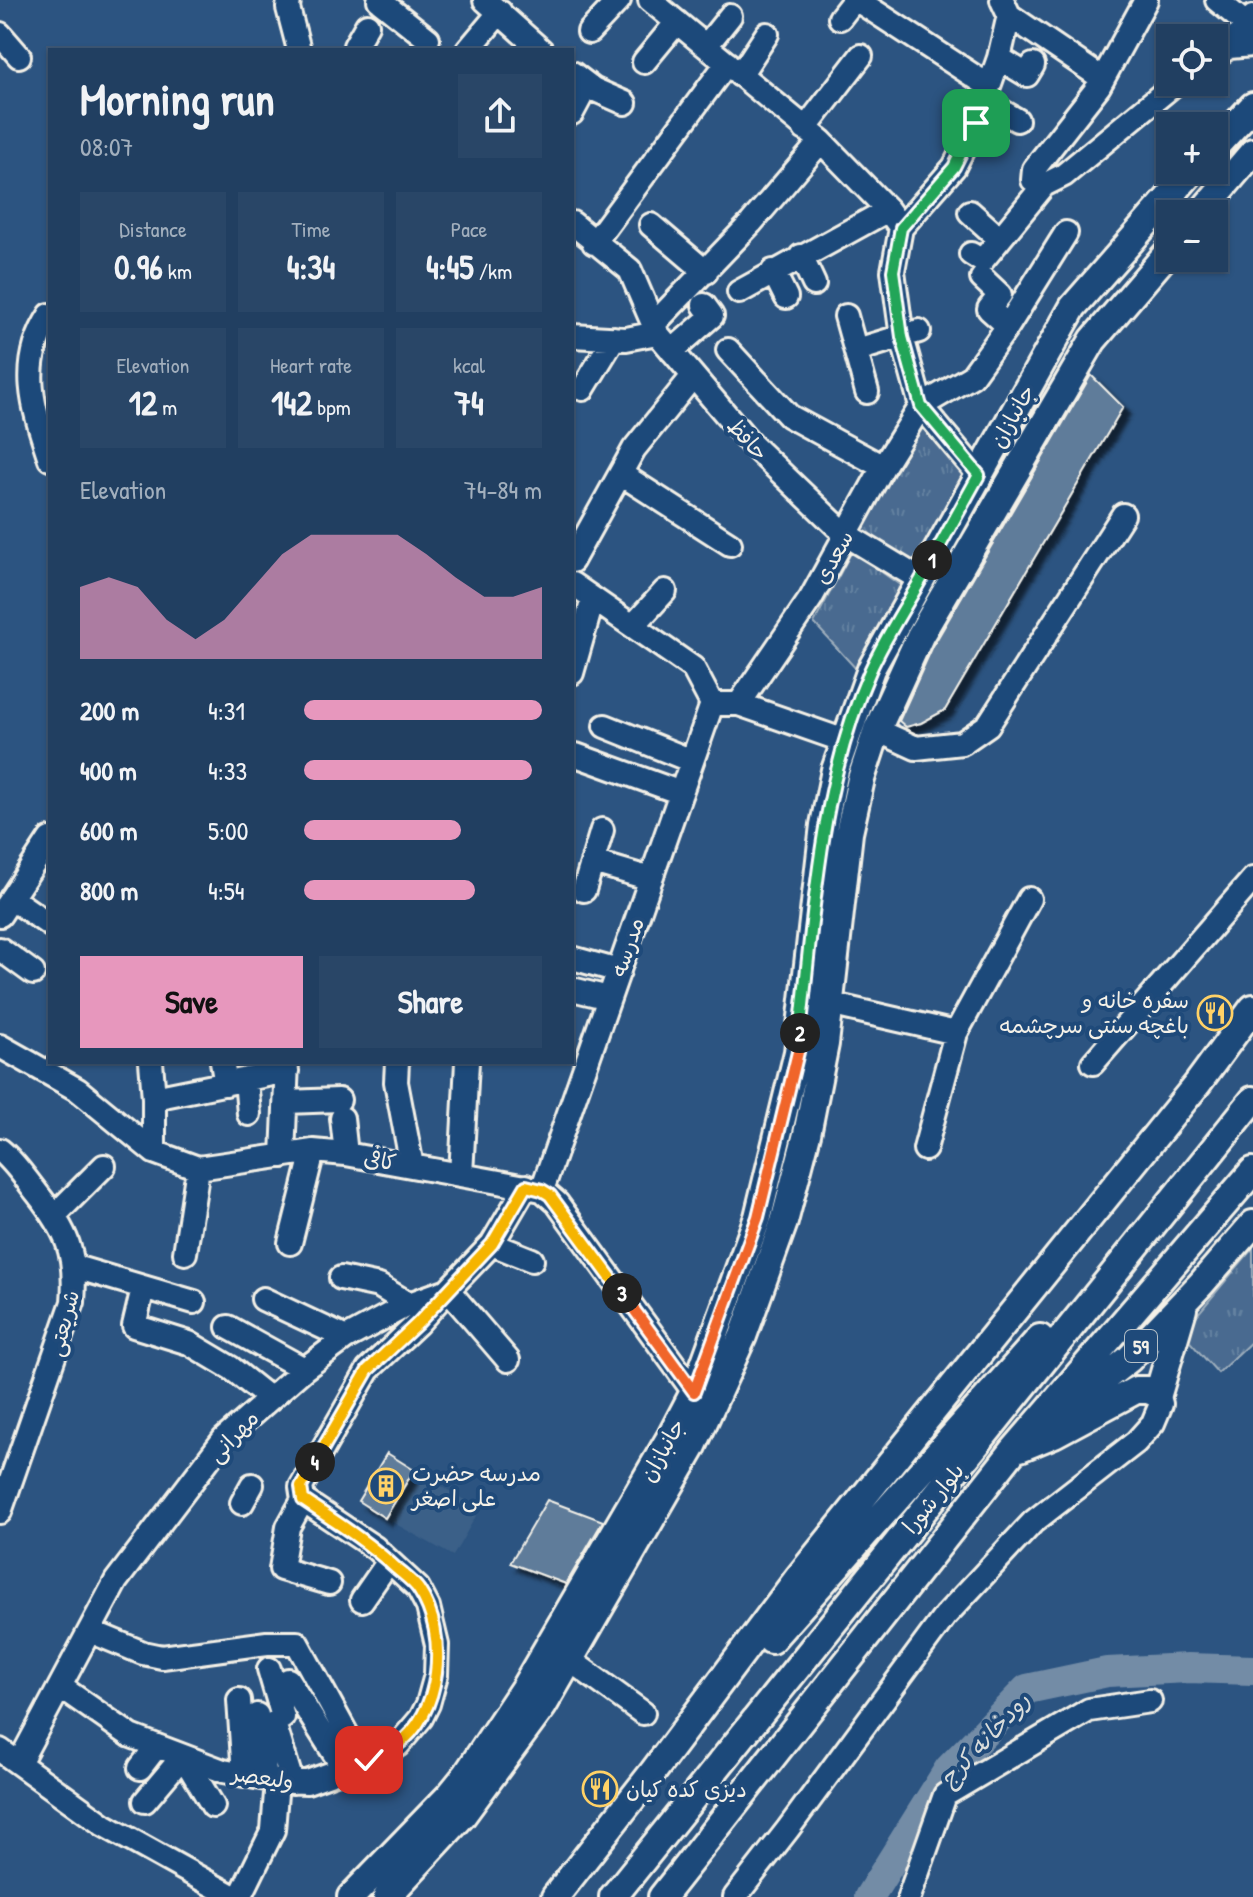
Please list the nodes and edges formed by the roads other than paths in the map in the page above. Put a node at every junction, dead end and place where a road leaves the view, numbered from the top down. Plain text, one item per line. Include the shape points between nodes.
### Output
1 (289, 0) edge
2 (379, 0) edge
3 (619, 0) edge
4 (856, 0) edge
5 (1146, 0) edge
6 (1217, 0) edge
7 (1248, 0) edge
8 (495, 5) edge
9 (666, 8) edge
10 (1005, 8) edge
11 (730, 16) dead end
12 (840, 18) dead end
13 (1251, 23) edge
14 (367, 25) dead end
15 (589, 32) dead end
16 (0, 34) edge
17 (767, 34) dead end
18 (428, 39) dead end
19 (1228, 45) edge
20 (706, 46) junction
21 (298, 48) edge
22 (358, 48) edge
23 (469, 48) edge
24 (534, 48) edge
25 (19, 56) dead end
26 (861, 56) dead end
27 (999, 58) junction
28 (644, 62) dead end
29 (1033, 65) dead end
30 (733, 69) junction
31 (580, 79) edge
32 (1103, 79) junction
33 (986, 93) junction
34 (1160, 96) edge
35 (625, 103) dead end
36 (574, 104) edge
37 (1253, 106) edge
38 (1017, 120) dead end
39 (1228, 133) edge
40 (813, 135) junction
41 (1253, 152) edge
42 (1038, 182) junction
43 (1181, 184) edge
44 (1212, 200) edge
45 (970, 212) dead end
46 (894, 219) junction
47 (574, 225) edge
48 (651, 225) dead end
49 (1066, 233) dead end
50 (1000, 239) junction
51 (594, 243) junction
52 (971, 254) dead end
53 (801, 256) junction
54 (1156, 266) edge
55 (773, 271) junction
56 (706, 272) junction
57 (982, 278) dead end
58 (814, 284) dead end
59 (739, 292) dead end
60 (786, 297) dead end
61 (704, 305) dead end
62 (846, 316) dead end
63 (48, 318) edge
64 (1008, 326) junction
65 (655, 329) junction
66 (910, 334) junction
67 (574, 336) edge
68 (614, 338) junction
69 (728, 350) dead end
70 (857, 350) junction
71 (672, 351) junction
72 (32, 374) junction
73 (693, 376) junction
74 (583, 389) dead end
75 (48, 391) edge
76 (867, 392) dead end
77 (921, 406) junction
78 (48, 452) edge
79 (883, 467) junction
80 (621, 474) junction
81 (979, 475) junction
82 (962, 505) junction
83 (1123, 515) dead end
84 (987, 521) junction
85 (845, 534) junction
86 (730, 544) dead end
87 (574, 557) edge
88 (921, 580) junction
89 (574, 585) edge
90 (665, 591) dead end
91 (593, 599) junction
92 (633, 626) junction
93 (574, 666) edge
94 (712, 704) junction
95 (739, 704) junction
96 (605, 726) dead end
97 (877, 730) junction
98 (845, 741) junction
99 (576, 755) dead end
100 (692, 761) junction
101 (681, 793) junction
102 (602, 830) dead end
103 (48, 842) edge
104 (593, 862) junction
105 (651, 879) junction
106 (1253, 879) edge
107 (584, 890) dead end
108 (1029, 899) dead end
109 (5, 906) edge
110 (48, 924) edge
111 (0, 949) edge
112 (574, 959) edge
113 (619, 971) junction
114 (33, 973) dead end
115 (574, 989) edge
116 (609, 998) junction
117 (829, 1004) junction
118 (1253, 1008) edge
119 (956, 1033) junction
120 (0, 1046) edge
121 (45, 1060) edge
122 (1093, 1063) dead end
123 (49, 1064) edge
124 (151, 1064) edge
125 (397, 1064) edge
126 (467, 1064) edge
127 (287, 1067) edge
128 (231, 1075) edge
129 (154, 1098) junction
130 (1253, 1100) edge
131 (286, 1102) junction
132 (249, 1114) dead end
133 (925, 1149) dead end
134 (0, 1150) edge
135 (313, 1151) junction
136 (154, 1152) junction
137 (346, 1154) junction
138 (283, 1156) junction
139 (104, 1166) dead end
140 (412, 1166) junction
141 (198, 1168) junction
142 (1253, 1171) edge
143 (461, 1175) junction
144 (534, 1188) junction
145 (1170, 1202) junction
146 (55, 1215) junction
147 (1253, 1224) edge
148 (290, 1243) dead end
149 (492, 1244) junction
150 (185, 1253) dead end
151 (532, 1260) dead end
152 (75, 1267) junction
153 (341, 1278) dead end
154 (143, 1288) junction
155 (448, 1290) junction
156 (263, 1299) dead end
157 (1187, 1299) junction
158 (194, 1302) dead end
159 (409, 1304) junction
160 (228, 1327) dead end
161 (346, 1338) junction
162 (508, 1360) dead end
163 (304, 1369) junction
164 (1158, 1394) junction
165 (270, 1399) junction
166 (702, 1402) junction
167 (1013, 1451) junction
168 (303, 1500) junction
169 (0, 1512) edge
170 (389, 1561) junction
171 (329, 1583) dead end
172 (362, 1600) dead end
173 (90, 1631) junction
174 (570, 1660) junction
175 (61, 1687) junction
176 (239, 1700) dead end
177 (1150, 1701) dead end
178 (643, 1713) dead end
179 (257, 1715) dead end
180 (157, 1746) junction
181 (0, 1750) edge
182 (183, 1756) junction
183 (19, 1763) junction
184 (353, 1765) junction
185 (140, 1768) dead end
186 (653, 1772) junction
187 (270, 1779) junction
188 (145, 1801) dead end
189 (213, 1806) dead end
190 (237, 1897) edge
191 (351, 1897) edge
192 (387, 1897) edge
193 (555, 1897) edge
194 (613, 1897) edge
195 (662, 1897) edge
196 (735, 1897) edge
197 (909, 1897) edge

1 - 21 street
2 - 18 street
3 - 15 street
4 - 12 street
4 - 33 street
5 - 32 street
6 - 13 street
7 - 13 street
8 - 23 street
8 - 24 street
9 - 20 street
9 - 28 street
10 - 27 street
10 - 32 street
11 - 20 street
13 - 19 street
14 - 22 street
16 - 25 street
17 - 30 street
20 - 30 street
26 - 40 street
27 - 29 street via 1027,75
27 - 33 street
30 - 40 street
30 - 51 street
31 - 35 street
31 - 36 street
32 - 42 street via 1034,169
33 - 38 street
33 - 46 street via 954,167
34 - 42 street via 1064,175
37 - 39 main road
40 - 46 street
40 - 56 street
41 - 44 main road
42 - 50 street
43 - 81 main road, جانبازان via 1073,307
45 - 50 street
46 - 53 street
46 - 66 street via 893,271
47 - 51 street, حافظ
48 - 56 street
49 - 64 street
50 - 52 street via 982,261
51 - 65 street, حافظ via 630,270
53 - 55 street
53 - 58 street
54 - 84 main road, جانبازان via 1093,340
55 - 59 street
55 - 60 street
56 - 65 street
57 - 64 street via 1000,295 989,309
61 - 71 street via 712,316
62 - 70 street
63 - 72 street via 35,341
64 - 77 street via 972,376
65 - 68 street
65 - 71 street, حافظ
66 - 70 street
66 - 77 street
67 - 68 street
68 - 74 street
69 - 79 street via 789,416
70 - 76 street
71 - 73 street, حافظ
72 - 75 street
72 - 78 street via 32,395
73 - 80 street via 634,449
73 - 85 street, حافظ via 751,444
77 - 79 street, سعدی
77 - 81 street
79 - 85 street, سعدی
80 - 86 street
80 - 87 street
81 - 82 main road, جانبازان
82 - 84 main road via 968,523
82 - 88 main road, جانبازان
83 - 97 street via 988,725 962,743 916,748
84 - 97 main road, جانبازان via 920,636
85 - 88 street, حافظ
85 - 95 street, سعدی via 811,598
88 - 98 main road, جانبازان via 871,669
89 - 91 street
90 - 92 street
91 - 92 street
91 - 93 street
92 - 94 street via 693,668
94 - 95 street
94 - 100 street, مدرسه
95 - 98 street
96 - 100 street
97 - 117 main road, جانبازان via 849,833
98 - 166 main road, جانبازان via 824,825 798,1052 758,1217
99 - 101 street
100 - 101 street, مدرسه
101 - 105 street, مدرسه
102 - 104 street
103 - 109 street
104 - 105 street
104 - 107 street
105 - 113 street, مدرسه
106 - 122 street
108 - 119 street
109 - 110 street
111 - 114 street
112 - 113 street
113 - 116 street, مدرسه
115 - 116 street
116 - 144 street, مدرسه
117 - 119 street
117 - 166 main road, جانبازان via 807,1134 784,1222 743,1336
118 - 186 main road via 798,1578
119 - 133 street
120 - 121 street, کافی
123 - 136 street, کافی
124 - 129 street
125 - 140 street
126 - 143 street
127 - 128 street
127 - 131 street
128 - 129 street
128 - 132 street
129 - 136 street
130 - 145 main road, بلوار شورا
131 - 137 street via 340,1109
131 - 138 street
134 - 146 street, شریعتی
135 - 137 street, کافی
135 - 138 street, کافی
135 - 148 street
136 - 141 street, کافی
137 - 140 street, کافی
138 - 141 street, کافی
139 - 146 street
140 - 143 street, کافی
141 - 150 street
142 - 167 main road, بلوار شورا
143 - 144 street, کافی
144 - 149 street, مهرانی
144 - 166 street via 557,1203
145 - 186 main road via 1055,1321
145 - 194 main road, بلوار شورا
146 - 152 street, شریعتی
147 - 157 main road, 59
149 - 151 street
149 - 155 street, مهرانی
152 - 154 street
152 - 169 street, شریعتی via 73,1302
153 - 159 street via 379,1286
154 - 158 street
154 - 165 street via 134,1326 189,1343
155 - 159 street, مهرانی
155 - 162 street
155 - 168 street via 368,1370 301,1487
156 - 161 street
157 - 164 main road
157 - 167 main road, 59 via 1129,1359
159 - 161 street, مهرانی
160 - 163 street
161 - 163 street, مهرانی
163 - 165 street, مهرانی
164 - 167 main road via 1136,1390
164 - 196 street via 1161,1404 1153,1423 1136,1442 1033,1522 945,1616
165 - 173 street, مهرانی via 224,1439 116,1581
166 - 174 main road, جانبازان via 692,1448
166 - 191 main road, جانبازان via 671,1436 532,1675 467,1774
167 - 195 main road, بلوار شورا
168 - 170 street
168 - 171 street via 288,1527 281,1569
170 - 172 street
170 - 184 street, ولیعصر via 418,1588 428,1607 437,1645 436,1675 428,1704 410,1732 398,1745
173 - 175 street, مهرانی
173 - 184 street via 162,1657 297,1643
174 - 178 street
174 - 192 main road, جانبازان via 476,1799
175 - 180 street, ولیعصر via 131,1736
175 - 183 street, مهرانی
176 - 187 street
177 - 197 street via 1089,1710 945,1795
179 - 187 street
180 - 182 street, ولیعصر
180 - 185 street
181 - 183 street
182 - 187 street, ولیعصر via 223,1771
182 - 188 street
182 - 189 street
183 - 190 street via 104,1825
184 - 187 street, ولیعصر via 307,1782
184 - 187 street via 278,1674 283,1717 274,1723
186 - 193 main road
187 - 190 street via 273,1830

